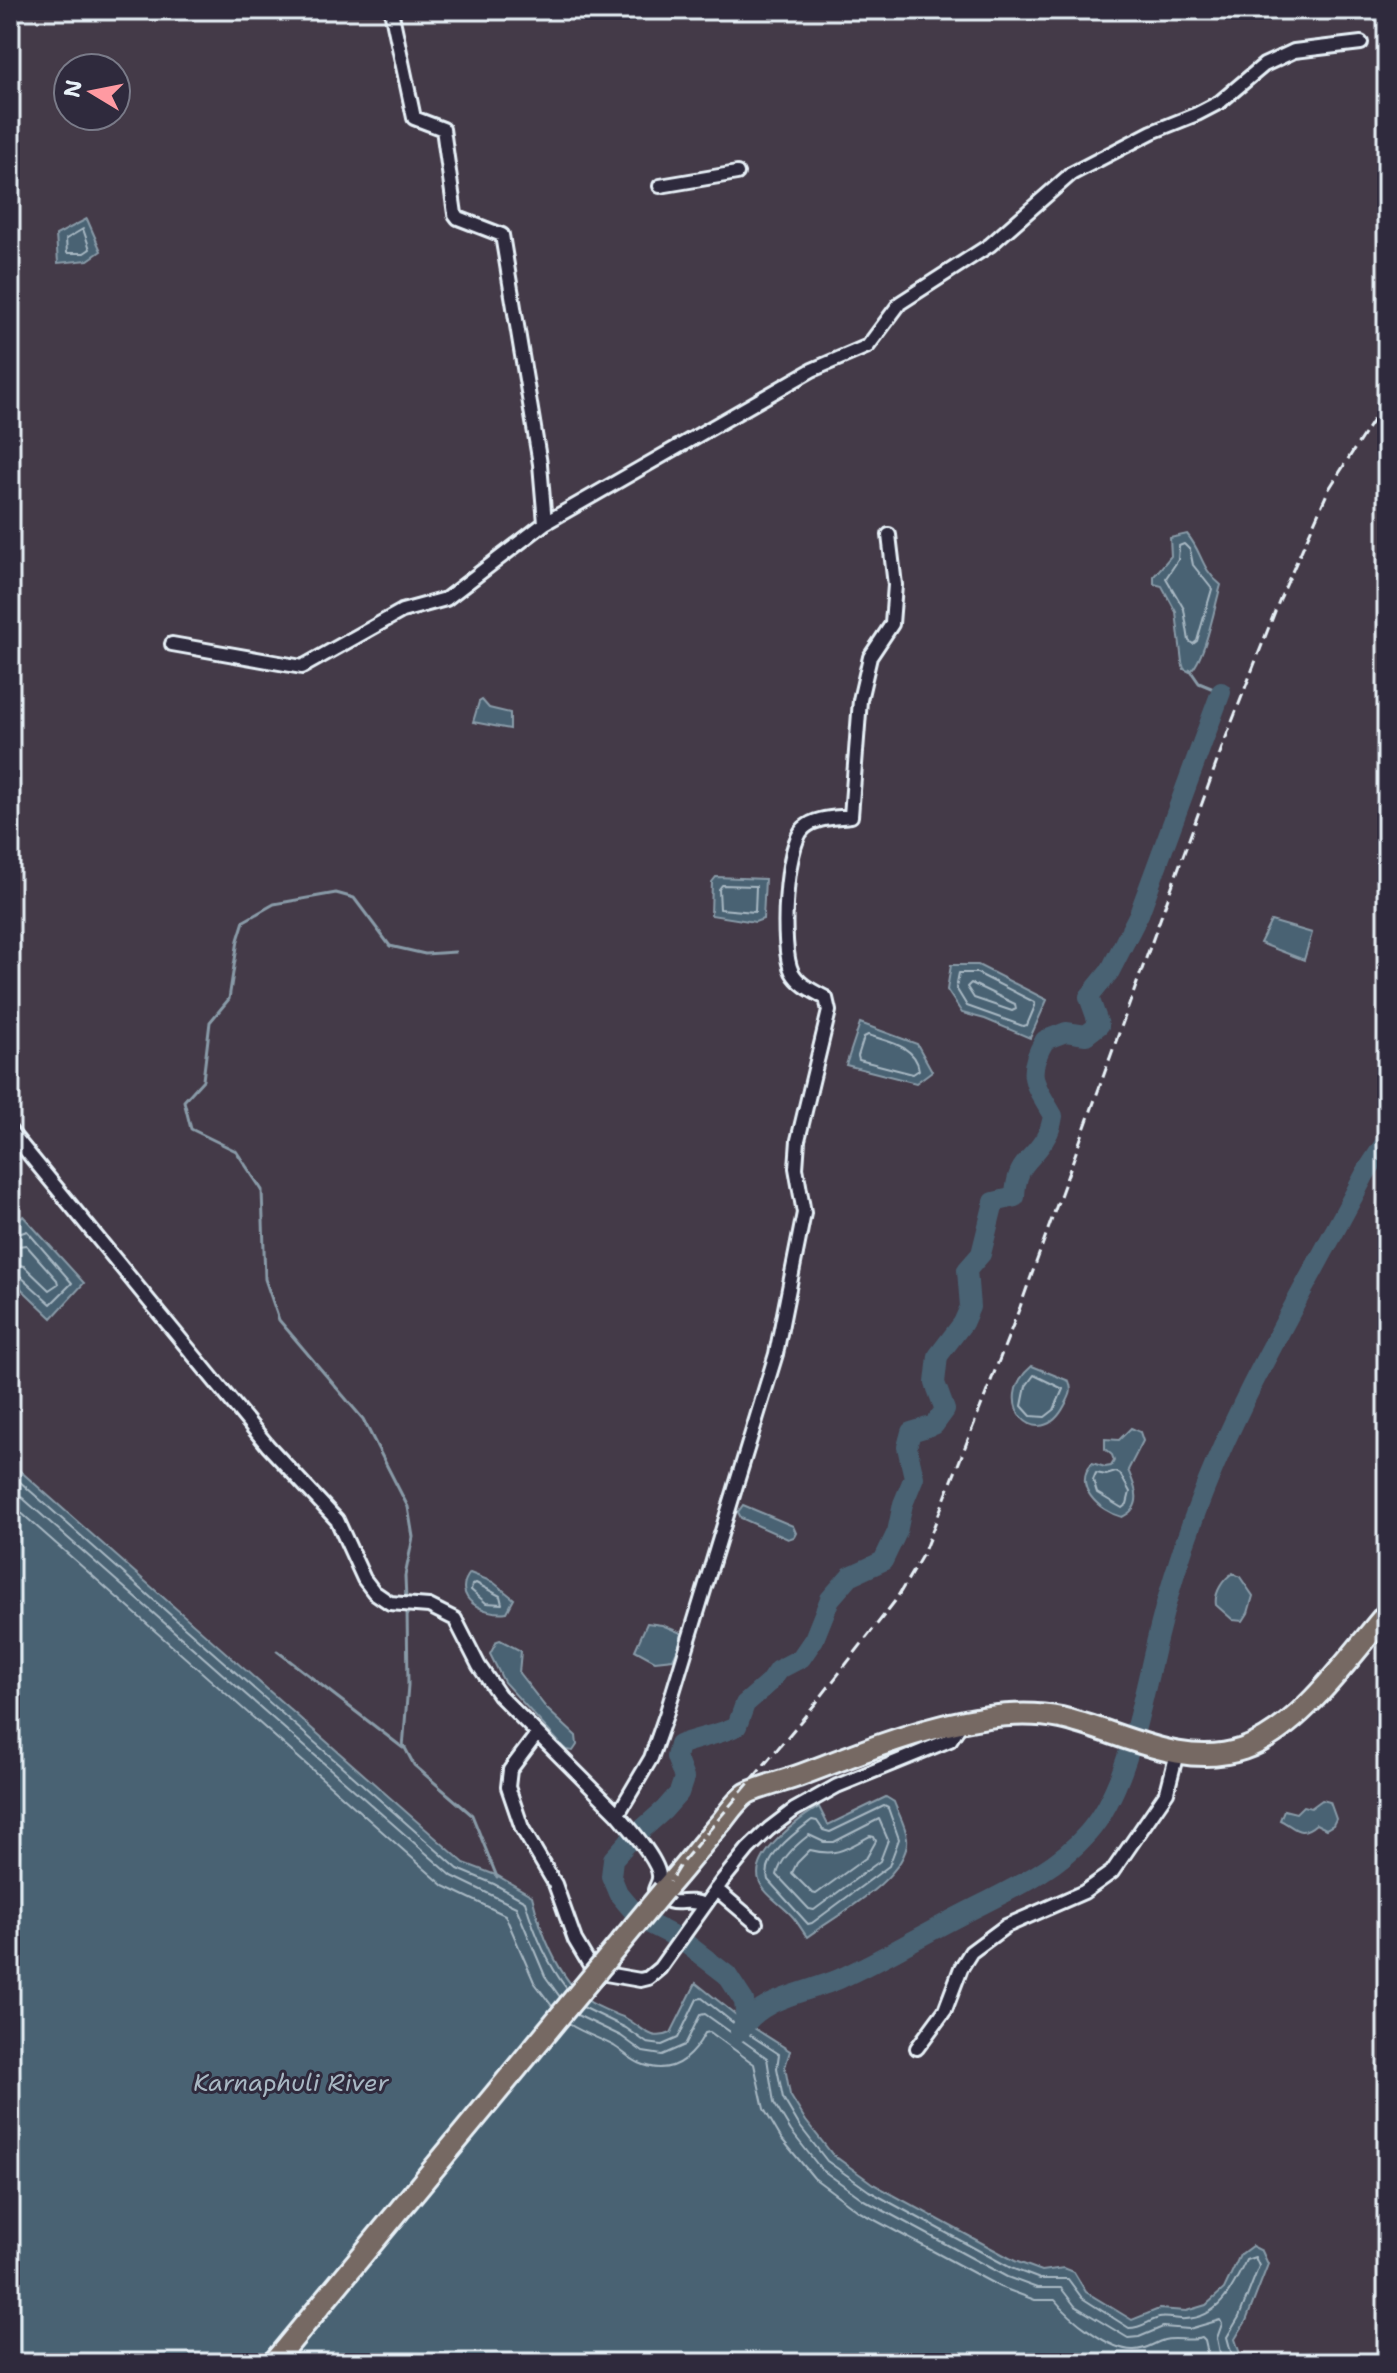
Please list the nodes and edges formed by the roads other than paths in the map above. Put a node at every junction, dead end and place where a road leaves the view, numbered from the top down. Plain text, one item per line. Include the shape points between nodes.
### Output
1 (391, 10) edge
2 (1361, 43) dead end
3 (737, 173) dead end
4 (660, 186) dead end
5 (545, 523) junction
6 (889, 535) dead end
7 (172, 644) dead end
8 (10, 1131) edge
9 (1387, 1613) edge
10 (963, 1721) junction
11 (537, 1734) junction
12 (1169, 1751) junction
13 (618, 1814) junction
14 (716, 1889) junction
15 (704, 1905) junction
16 (756, 1923) dead end
17 (917, 2048) dead end
18 (273, 2363) edge

1 - 5 street via 414,118 443,129 455,214 502,235
2 - 5 street via 1294,51 1264,65 1220,102 1071,174 990,245 900,303 868,346 812,370
3 - 4 street
5 - 7 street via 446,599 402,611 302,667
6 - 13 street via 895,585 892,624 870,657 863,686 851,816 812,822 793,848 786,953 798,981 826,998 829,1011 798,1140 796,1168 804,1213 776,1354 666,1715 651,1758
8 - 11 street via 220,1390 337,1520 374,1592 390,1603 429,1606 455,1619 490,1683
9 - 12 highway via 1308,1702 1271,1735 1230,1753
10 - 12 highway via 1030,1714 1059,1718
10 - 14 street via 950,1740 861,1774 787,1815 748,1849
10 - 18 highway, bridge via 747,1793
11 - 13 street
11 - 15 street via 510,1770 508,1787 522,1828 550,1873 591,1967 640,1980 655,1974
12 - 17 street via 1167,1792 1112,1872 1096,1885 1006,1926 971,1952 943,2014
13 - 15 street via 658,1870 655,1890 661,1898
14 - 15 street
14 - 16 street

